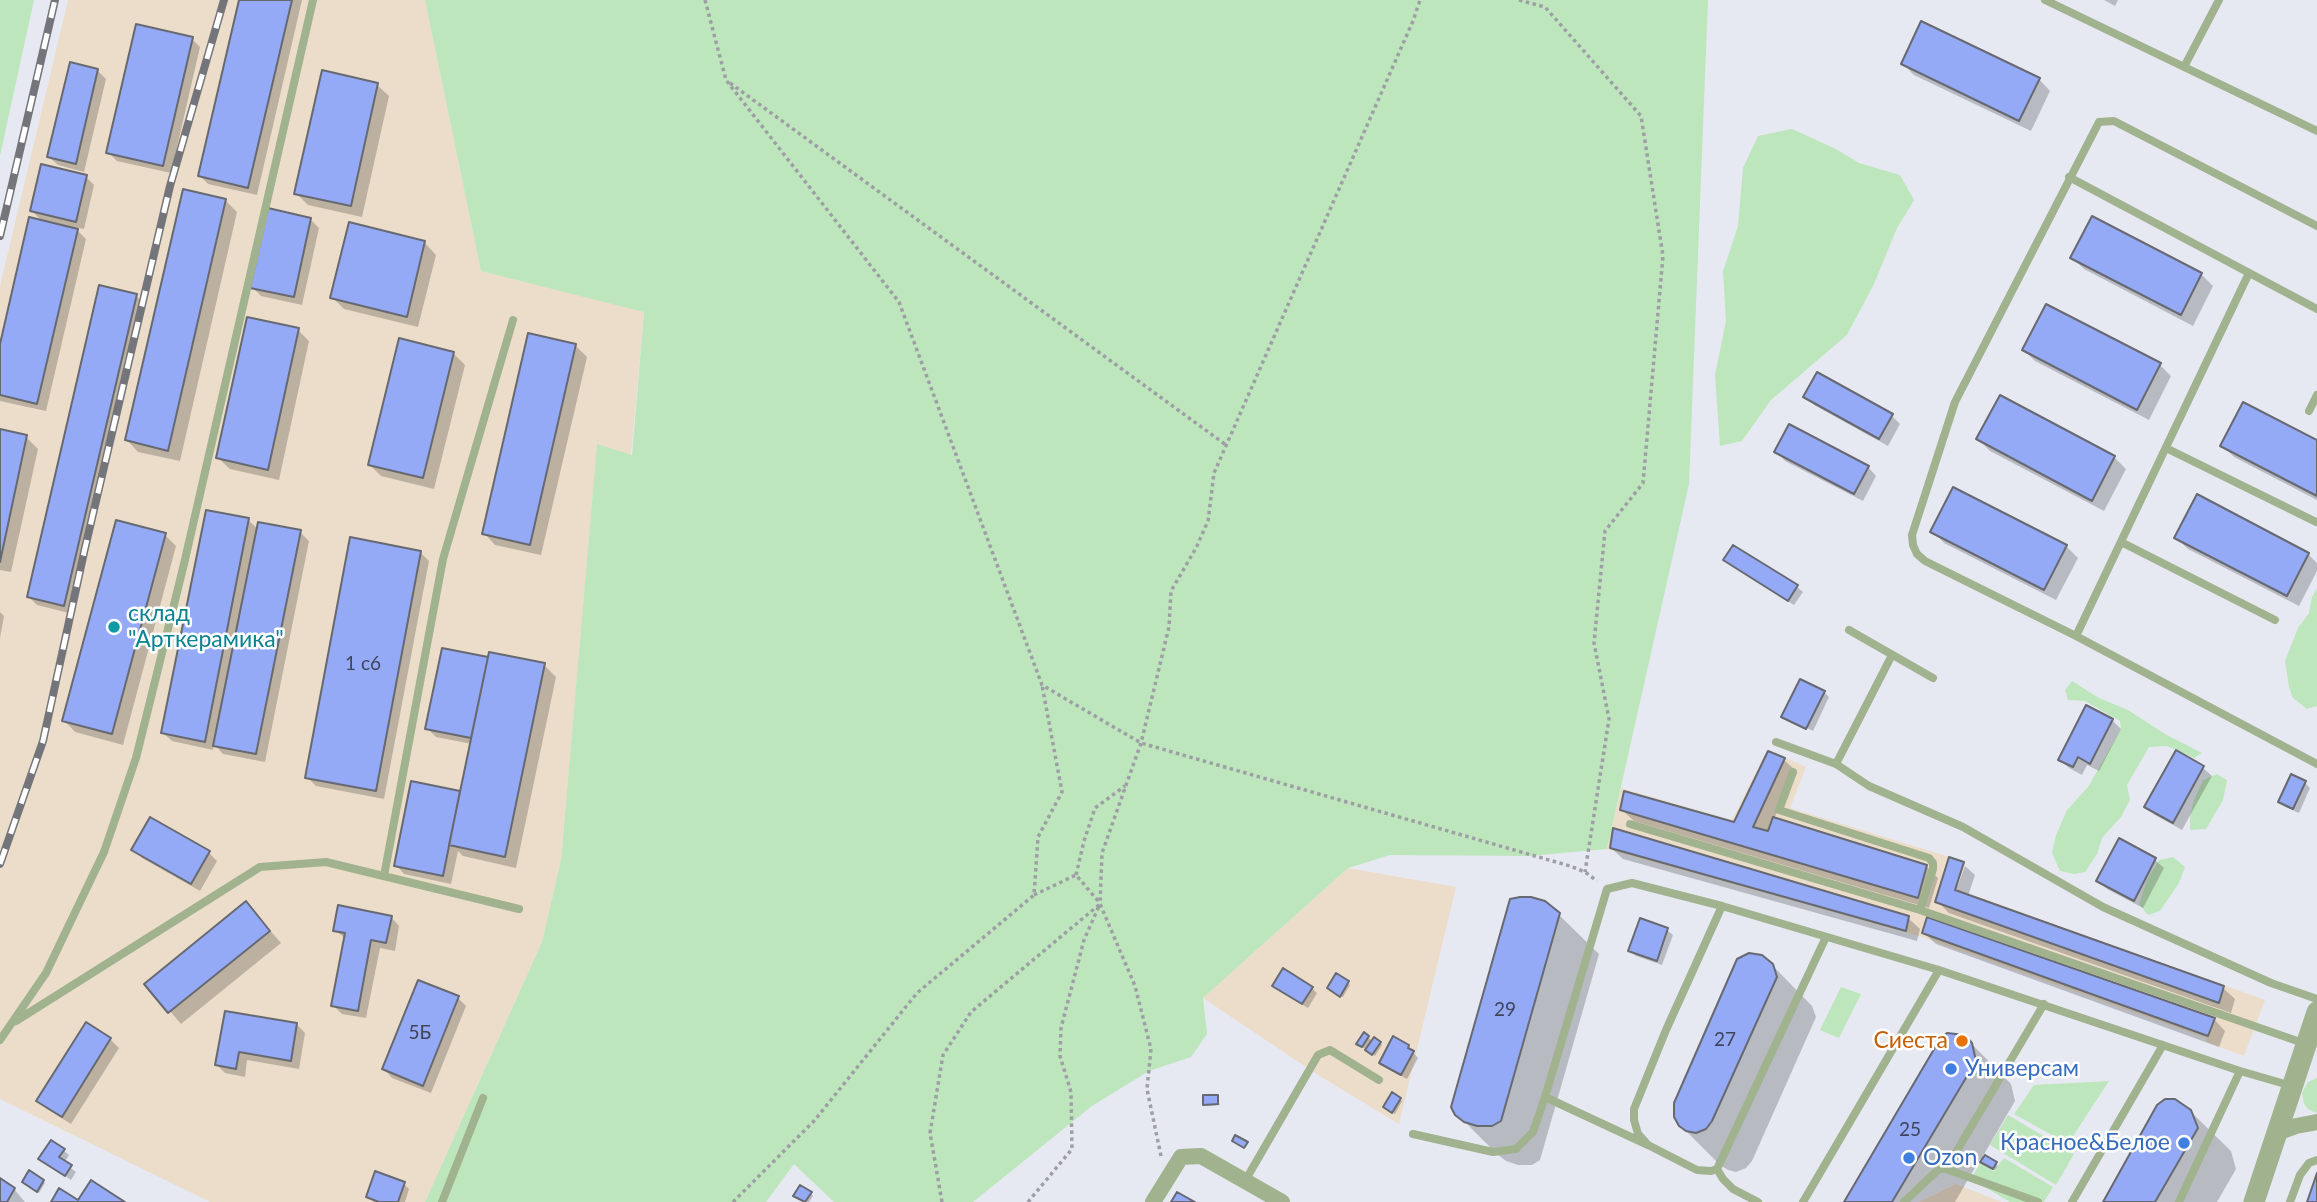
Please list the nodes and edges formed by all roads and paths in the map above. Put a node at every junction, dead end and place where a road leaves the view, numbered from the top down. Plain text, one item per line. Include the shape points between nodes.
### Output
1 (313, 0) edge
2 (705, 0) edge
3 (1420, 0) edge
4 (1519, 0) edge
5 (2045, 0) edge
6 (2219, 0) edge
7 (2184, 67) junction
8 (726, 80) junction
9 (2317, 131) edge
10 (2069, 177) junction
11 (2317, 226) edge
12 (2249, 273) junction
13 (2317, 309) edge
14 (513, 320) dead end
15 (2317, 396) edge
16 (2309, 411) dead end
17 (1226, 445) junction
18 (2166, 448) junction
19 (2316, 522) edge
20 (2120, 542) junction
21 (2275, 620) dead end
22 (1849, 630) dead end
23 (2076, 636) junction
24 (1892, 655) junction
25 (1933, 678) dead end
26 (1042, 685) junction
27 (1776, 742) dead end
28 (1141, 743) junction
29 (1836, 764) junction
30 (2317, 764) edge
31 (1793, 772) dead end
32 (1126, 786) junction
33 (1630, 824) dead end
34 (1585, 872) junction
35 (1076, 875) junction
36 (384, 876) junction
37 (1607, 888) junction
38 (1034, 895) junction
39 (1100, 904) junction
40 (1722, 906) junction
41 (519, 909) dead end
42 (1920, 909) junction
43 (1826, 937) junction
44 (1939, 970) junction
45 (2317, 999) edge
46 (2044, 1004) junction
47 (10, 1025) junction
48 (2313, 1029) edge
49 (0, 1040) edge
50 (2162, 1045) junction
51 (2240, 1072) junction
52 (1380, 1080) dead end
53 (2292, 1086) junction
54 (1545, 1097) junction
55 (483, 1098) dead end
56 (2317, 1122) edge
57 (2277, 1133) junction
58 (1413, 1134) dead end
59 (1648, 1145) junction
60 (2317, 1160) edge
61 (1717, 1169) junction
62 (1946, 1170) junction
63 (1167, 1180) junction
64 (1245, 1181) junction
65 (442, 1202) edge
66 (733, 1202) edge
67 (942, 1202) edge
68 (1028, 1202) edge
69 (1153, 1202) edge
70 (1282, 1202) edge
71 (1758, 1202) edge
72 (1804, 1202) edge
73 (1904, 1202) edge
74 (2038, 1202) edge
75 (2071, 1202) edge
76 (2179, 1202) edge
77 (2255, 1202) edge
78 (2290, 1202) edge

1 - 47 lane via 136,758 104,852 46,973
2 - 8 path
3 - 17 path
4 - 34 path via 1545,7 1641,116 1663,256 1643,483 1605,531 1594,643 1609,719
5 - 7 lane
6 - 7 lane
7 - 9 lane
8 - 17 path
8 - 26 path via 899,302
10 - 11 lane via 2099,122 2114,121
10 - 12 lane
10 - 23 lane via 1955,402 1912,535 1917,554 1925,561
12 - 13 lane
12 - 18 lane
14 - 36 lane via 443,559
15 - 16 lane
17 - 28 path via 1214,473 1208,521 1171,591 1169,627
18 - 19 lane
18 - 20 lane
20 - 21 lane
20 - 23 lane
22 - 24 lane
23 - 30 lane
24 - 25 lane
24 - 29 lane
26 - 28 path
26 - 38 path via 1062,792 1038,837
27 - 29 lane
28 - 32 path
28 - 34 path
29 - 45 lane via 1869,786 1963,827 2103,907
31 - 42 lane via 1779,810 1929,858 1933,869
32 - 35 path via 1095,808
32 - 39 path via 1102,853
33 - 42 lane
34 - 37 path
35 - 38 path
35 - 39 path
36 - 41 lane
36 - 47 lane via 326,862 260,867
37 - 40 lane via 1632,883
37 - 54 lane
38 - 66 path via 917,993 814,1121
39 - 63 path via 1135,986 1151,1049 1147,1089
39 - 67 path via 971,1012 943,1055 930,1133
39 - 68 path via 1084,940 1060,1028 1060,1055 1071,1092 1072,1149
40 - 43 lane
40 - 59 lane via 1634,1109 1638,1134
42 - 48 lane
43 - 44 lane
43 - 61 lane
44 - 46 lane
44 - 72 lane
46 - 50 lane
46 - 62 lane
47 - 49 lane
48 - 53 street
50 - 51 lane
50 - 75 lane
51 - 53 lane
51 - 76 lane
52 - 64 lane via 1330,1050 1318,1055
53 - 57 street
54 - 58 lane via 1533,1132 1516,1149 1493,1152
54 - 59 lane
55 - 65 lane
56 - 57 street
57 - 77 street
59 - 61 lane via 1697,1170
60 - 78 lane via 2300,1175
61 - 71 lane via 1733,1189
62 - 73 lane via 1939,1169
62 - 74 lane
63 - 64 street via 1181,1157 1201,1156
63 - 69 street
64 - 70 street

